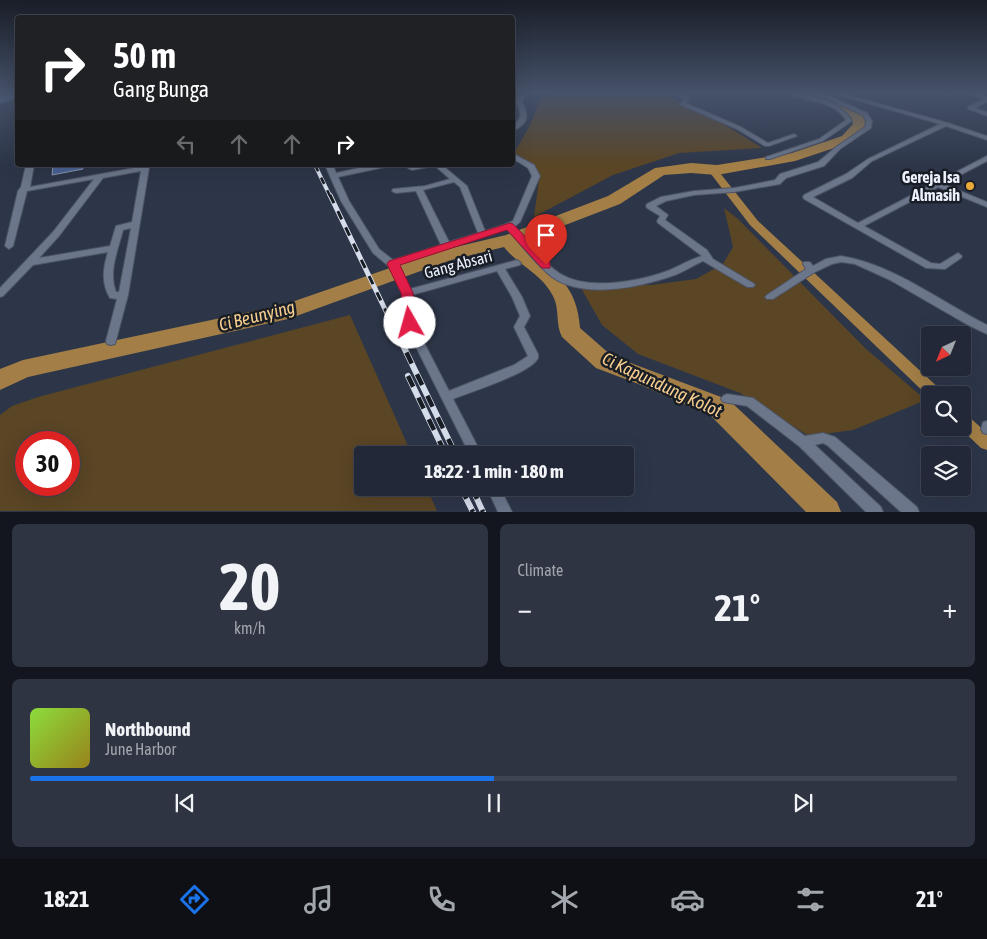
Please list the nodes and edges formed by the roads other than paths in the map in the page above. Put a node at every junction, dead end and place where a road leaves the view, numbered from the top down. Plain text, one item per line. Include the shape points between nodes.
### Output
1 (525, 117) edge
2 (713, 117) edge
3 (847, 117) edge
4 (867, 117) edge
5 (920, 117) edge
6 (946, 124) junction
7 (515, 126) edge
8 (794, 136) dead end
9 (987, 138) edge
10 (515, 157) edge
11 (768, 158) dead end
12 (987, 158) edge
13 (30, 167) edge
14 (329, 167) edge
15 (373, 167) edge
16 (416, 167) edge
17 (440, 167) edge
18 (412, 168) dead end
19 (334, 176) junction
20 (100, 177) junction
21 (455, 180) junction
22 (937, 184) junction
23 (26, 188) junction
24 (419, 189) junction
25 (396, 191) dead end
26 (987, 205) edge
27 (517, 220) joint
28 (135, 224) junction
29 (858, 226) junction
30 (510, 227) junction
31 (483, 235) junction
32 (9, 246) dead end
33 (446, 246) junction
34 (114, 248) junction
35 (958, 256) dead end
36 (709, 260) junction
37 (30, 262) junction
38 (517, 263) dead end
39 (395, 265) junction
40 (500, 269) junction
41 (750, 285) dead end
42 (407, 293) junction
43 (0, 294) edge
44 (123, 295) junction
45 (770, 297) dead end
46 (987, 333) edge
47 (111, 341) dead end
48 (446, 397) junction
49 (732, 399) dead end
50 (804, 442) junction
51 (471, 446) edge
52 (496, 496) edge
53 (505, 512) edge
54 (876, 512) edge
55 (912, 512) edge

1 - 7 street
2 - 8 street via 739,128 763,144 771,145
3 - 11 street via 849,121 821,140
4 - 36 street via 868,128 821,164 783,176 777,182 694,193 664,199 650,206 664,215 661,221 664,225 704,252
5 - 6 street
6 - 9 street
6 - 29 street via 807,197
10 - 27 street via 531,167 536,176
12 - 22 street
13 - 23 street
14 - 19 street
15 - 19 street
16 - 18 street
17 - 21 street
19 - 39 street via 345,201 377,252
20 - 23 street
20 - 28 street via 145,168
20 - 37 street
21 - 24 street
21 - 31 street via 463,186
22 - 26 street
22 - 29 street
23 - 32 street via 22,191
24 - 25 street
24 - 33 street
27 - 30 street
28 - 34 street via 119,228
28 - 44 street
29 - 35 street via 931,267 942,268
30 - 31 street
30 - 36 street via 557,276 581,285 609,286 636,281 674,272 702,258
31 - 33 street
33 - 39 street
34 - 37 street
34 - 44 street via 108,273 110,292 112,296
36 - 41 street
37 - 43 street
38 - 40 street, Gang Absari
39 - 42 street
40 - 42 street, Gang Absari
40 - 48 street via 517,297 524,316 519,327 533,358 518,368
42 - 48 street via 412,331
44 - 47 street
45 - 46 street via 810,269 840,259 861,264 901,282
48 - 51 street
49 - 50 street via 749,402
50 - 54 street
50 - 55 street via 823,438 831,441
52 - 53 street

